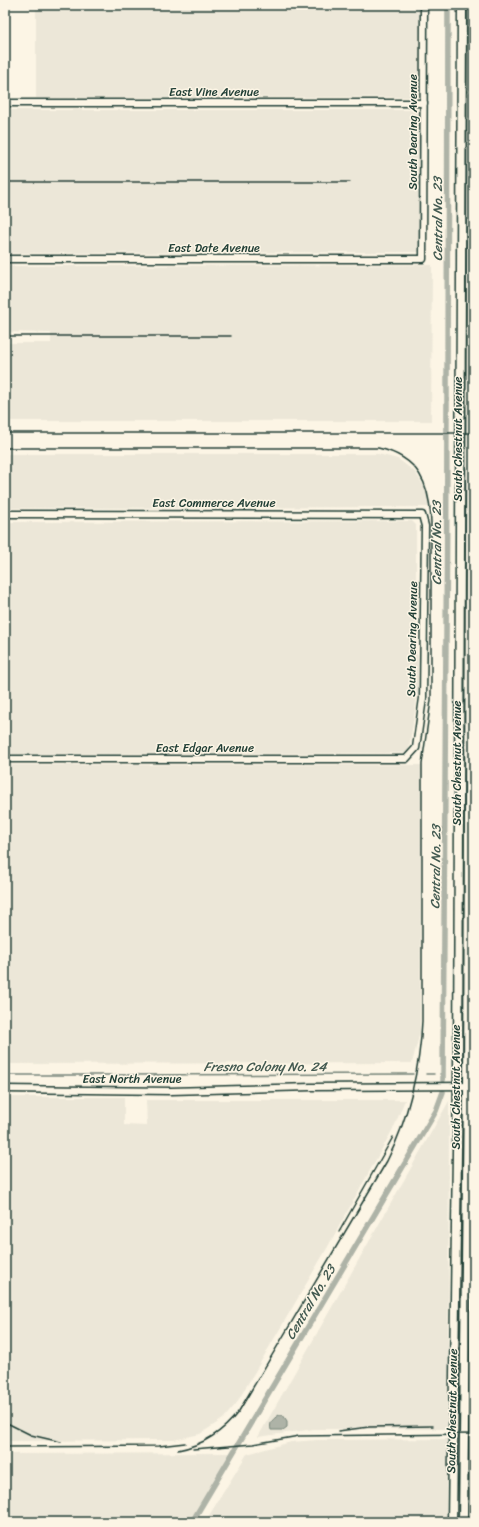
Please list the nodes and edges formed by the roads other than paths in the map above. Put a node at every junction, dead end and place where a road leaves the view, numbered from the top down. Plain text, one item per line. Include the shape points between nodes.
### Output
1 (424, 5) edge
2 (462, 5) edge
3 (472, 5) edge
4 (5, 103) edge
5 (424, 103) junction
6 (5, 259) edge
7 (424, 259) joint
8 (460, 422) junction
9 (472, 422) edge
10 (5, 514) edge
11 (422, 515) joint
12 (5, 759) edge
13 (406, 759) joint
14 (459, 759) junction
15 (469, 759) junction
16 (458, 1086) junction
17 (471, 1086) edge
18 (5, 1088) edge
19 (452, 1522) edge
20 (463, 1522) edge

1 - 5 street, South Dearing Avenue
2 - 8 main road, South Chestnut Avenue
3 - 9 main road, South Chestnut Avenue
4 - 5 street, East Vine Avenue
5 - 7 street, South Dearing Avenue
6 - 7 street, East Date Avenue
8 - 9 street
8 - 14 main road, South Chestnut Avenue
9 - 15 main road, South Chestnut Avenue
10 - 11 street, East Commerce Avenue
11 - 13 street, South Dearing Avenue via 425,526 423,698 416,748
12 - 13 street, East Edgar Avenue
14 - 15 main road
14 - 16 main road, South Chestnut Avenue
15 - 17 main road, South Chestnut Avenue
16 - 17 street, East North Avenue
16 - 18 street, East North Avenue via 148,1091
16 - 19 main road, South Chestnut Avenue
17 - 20 main road, South Chestnut Avenue

